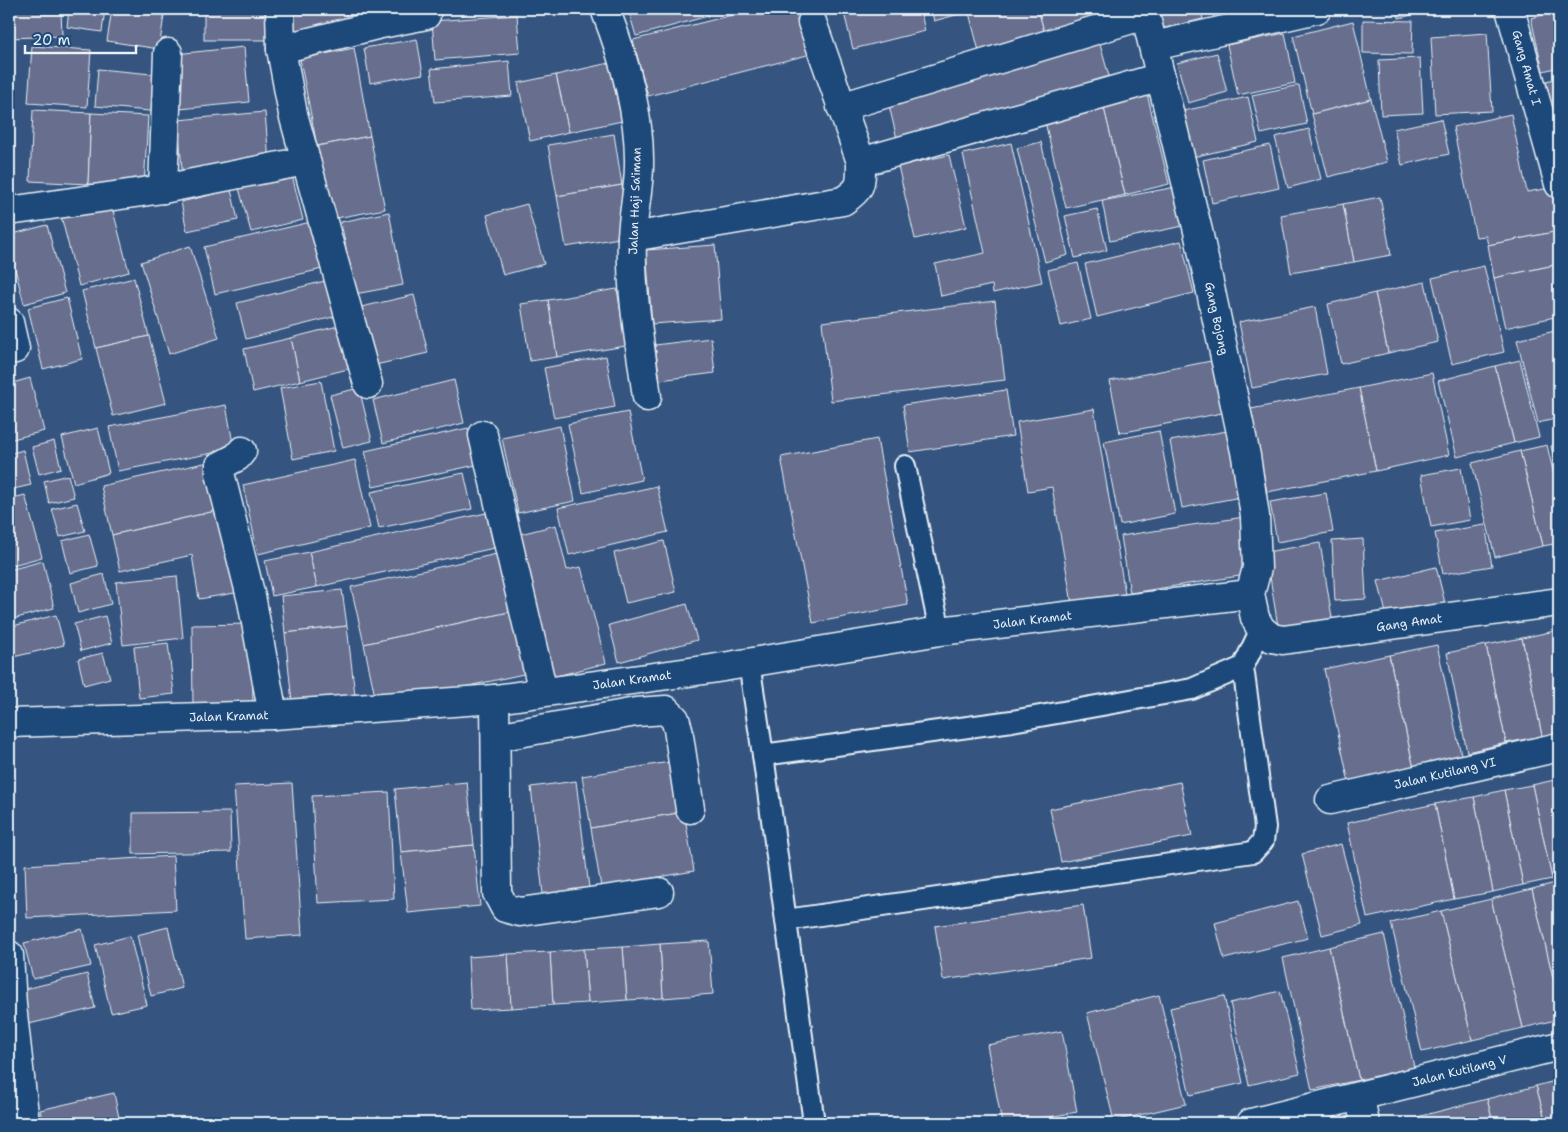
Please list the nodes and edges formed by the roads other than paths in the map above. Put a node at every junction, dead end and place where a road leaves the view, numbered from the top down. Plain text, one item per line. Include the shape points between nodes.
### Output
1 (280, 9) edge
2 (605, 9) edge
3 (1317, 9) edge
4 (1510, 9) edge
5 (1144, 12) edge
6 (426, 15) dead end
7 (812, 22) dead end
8 (1154, 46) junction
9 (281, 49) junction
10 (168, 53) dead end
11 (1161, 77) junction
12 (841, 107) junction
13 (305, 161) junction
14 (861, 162) junction
15 (1559, 184) edge
16 (163, 189) junction
17 (9, 211) edge
18 (632, 237) junction
19 (9, 322) edge
20 (16, 349) dead end
21 (368, 384) dead end
22 (647, 397) dead end
23 (483, 435) dead end
24 (242, 451) dead end
25 (905, 466) dead end
26 (1250, 594) junction
27 (1559, 602) edge
28 (1261, 629) junction
29 (940, 631) junction
30 (749, 663) junction
31 (1243, 667) junction
32 (543, 692) junction
33 (495, 699) junction
34 (273, 714) junction
35 (9, 723) edge
36 (496, 736) junction
37 (1559, 747) edge
38 (763, 755) junction
39 (1330, 800) dead end
40 (690, 809) dead end
41 (659, 892) dead end
42 (786, 920) junction
43 (9, 955) edge
44 (1559, 1046) edge
45 (1362, 1111) edge
46 (25, 1123) edge
47 (814, 1123) edge
48 (1251, 1123) edge

1 - 9 street
2 - 18 street, Jalan Haji Sa'iman via 620,47 636,129 639,165
3 - 8 street
4 - 15 street, Gang Amat I
5 - 8 street, Gang Bojong
5 - 12 street
6 - 9 street
7 - 12 street
8 - 11 street, Gang Bojong
9 - 13 street
10 - 16 street
11 - 14 street
11 - 26 street, Gang Bojong via 1246,456 1255,516 1257,568
12 - 14 street
13 - 16 street
13 - 21 street
14 - 18 street via 858,190 843,201
16 - 17 street
18 - 22 street, Jalan Haji Sa'iman via 635,312
19 - 20 street
23 - 32 street
24 - 34 street via 220,466 220,473 252,601
25 - 29 lane
26 - 28 street, Gang Bojong
26 - 29 street, Jalan Kramat
27 - 28 street, Gang Amat via 1283,640 1272,638
28 - 31 lane
29 - 30 street, Jalan Kramat
30 - 32 street, Jalan Kramat
30 - 38 lane
31 - 38 lane via 1183,691 1012,720
31 - 42 lane via 1265,827 1263,841 1253,852
32 - 33 street, Jalan Kramat
33 - 34 street, Jalan Kramat
33 - 36 street
34 - 35 street, Jalan Kramat
36 - 40 street via 636,712 666,710 675,719 678,729
36 - 41 street via 497,893 505,908 520,912
37 - 39 street, Jalan Kutilang VI
38 - 42 lane
42 - 47 lane
43 - 46 street
44 - 45 street, Jalan Kutilang V
45 - 48 street, Jalan Kutilang V

